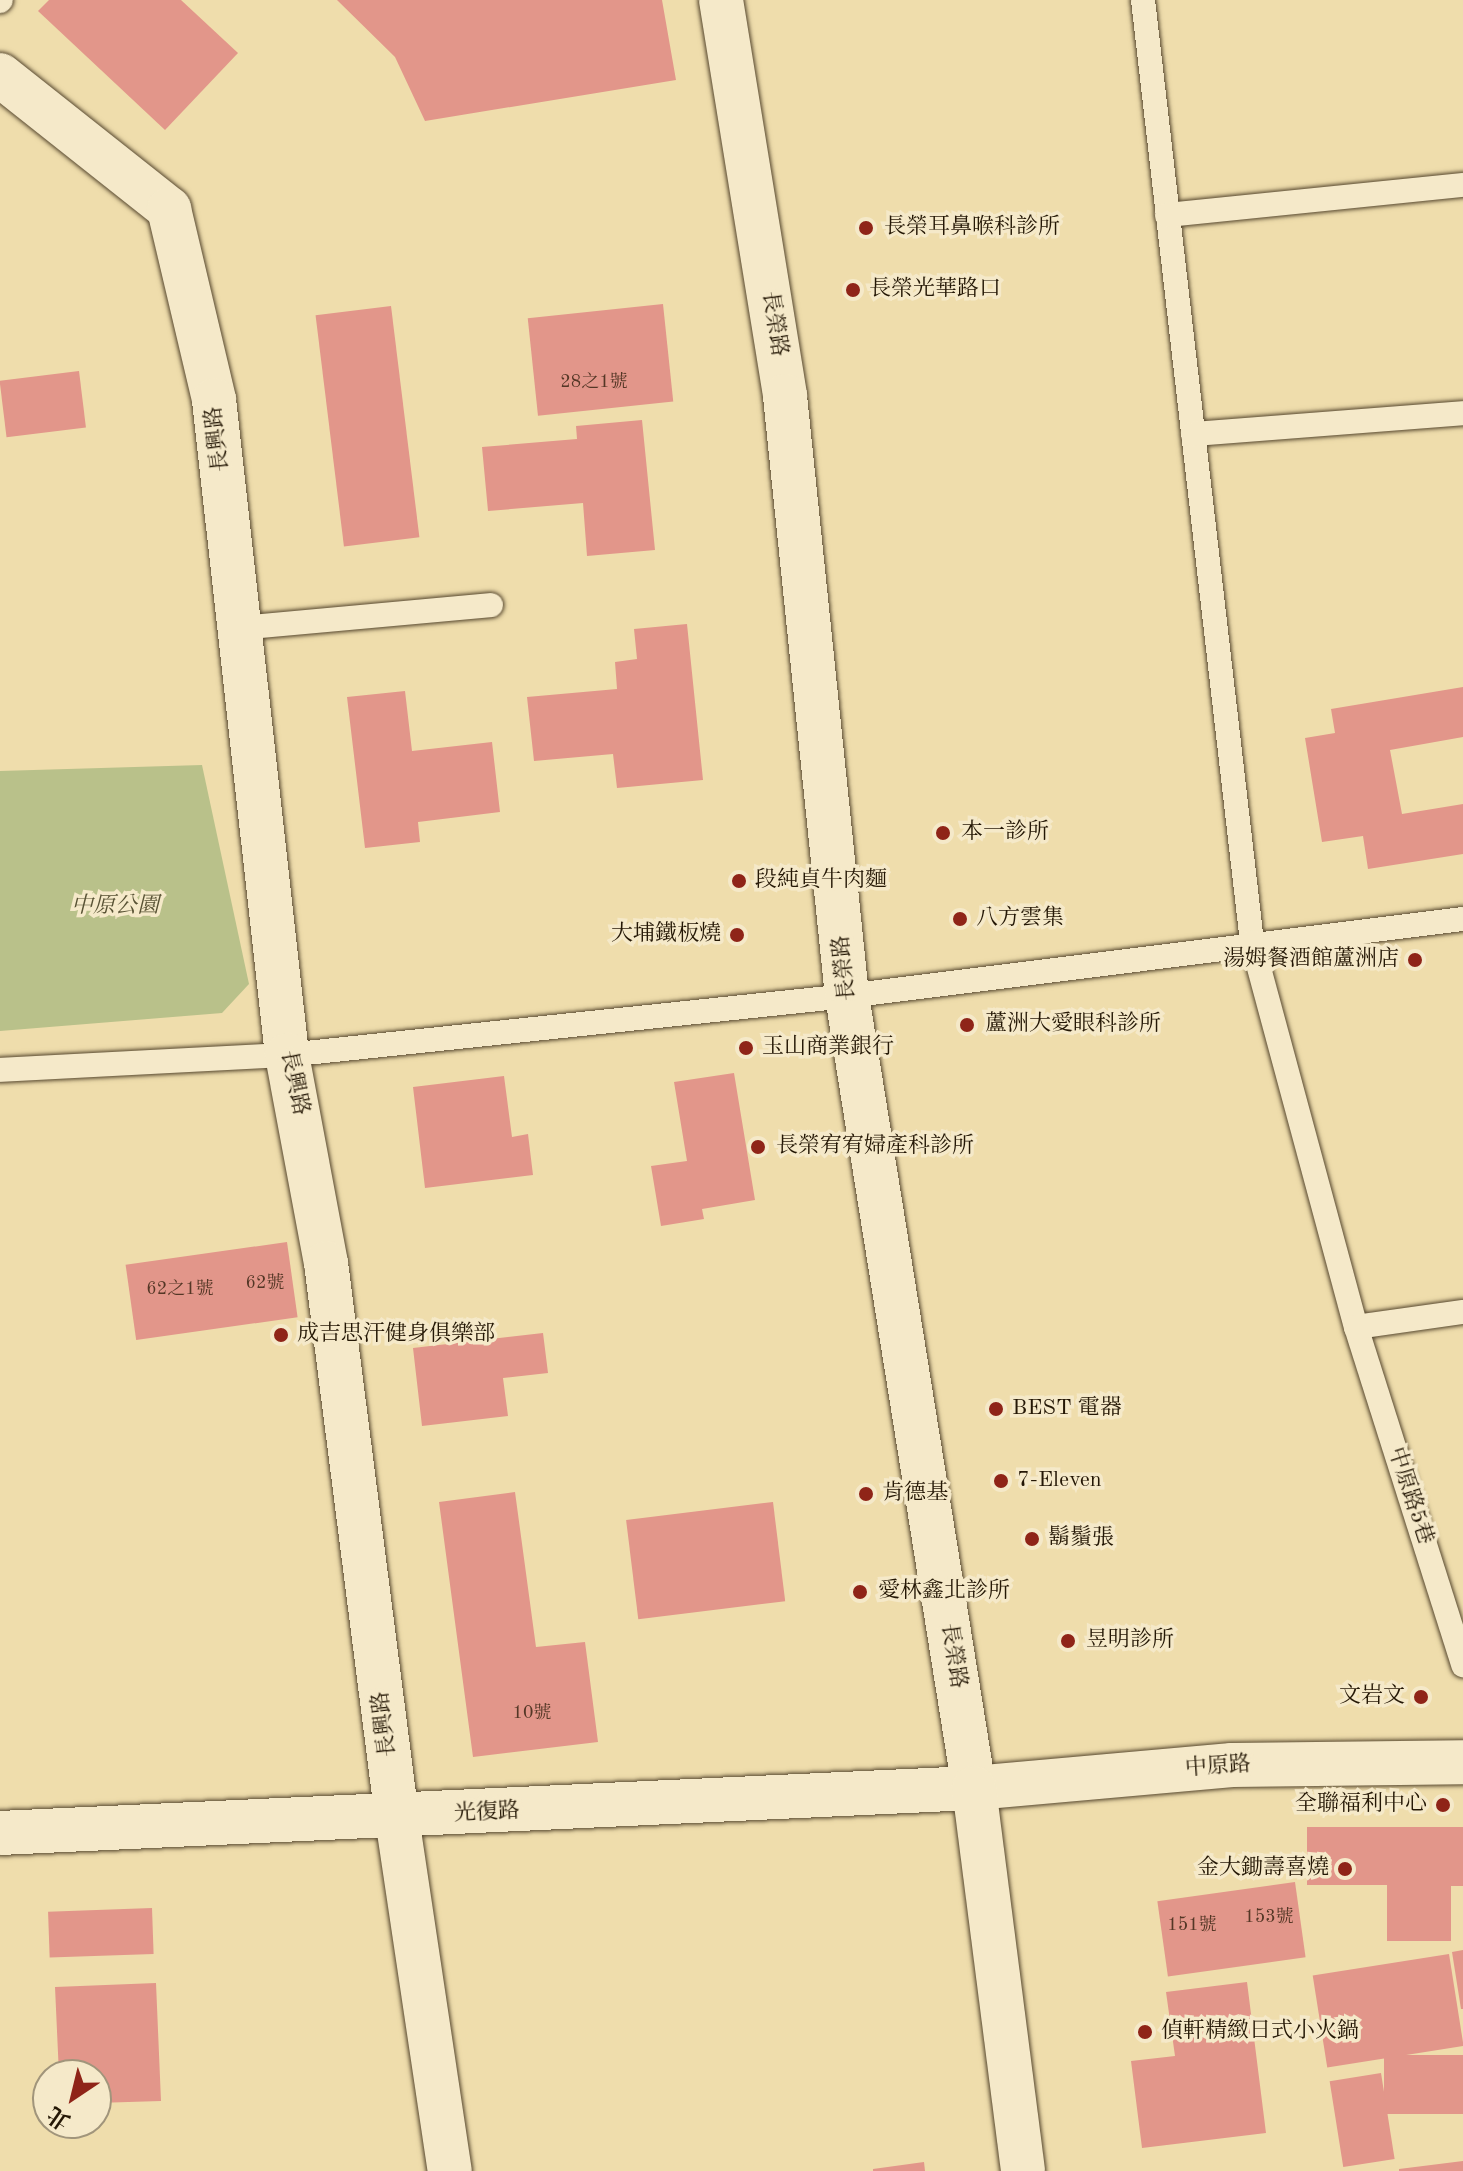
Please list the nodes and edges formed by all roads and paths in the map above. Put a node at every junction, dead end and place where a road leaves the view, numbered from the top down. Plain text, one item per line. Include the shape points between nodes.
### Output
1 (721, 0) edge
2 (1143, 0) edge
3 (0, 75) edge
4 (1463, 185) edge
5 (1167, 215) junction
6 (1463, 413) edge
7 (1193, 434) junction
8 (491, 605) dead end
9 (239, 628) junction
10 (1463, 919) edge
11 (1252, 942) junction
12 (847, 996) junction
13 (287, 1055) junction
14 (0, 1070) edge
15 (1463, 1312) edge
16 (1356, 1327) junction
17 (1463, 1665) edge
18 (1463, 1762) edge
19 (974, 1788) junction
20 (397, 1818) junction
21 (0, 1833) edge
22 (450, 2171) edge
23 (1023, 2171) edge

1 - 12 street, 長榮路 via 785,396
2 - 5 lane, 中原路5巷
3 - 9 street, 長興路 via 169,209 214,400
4 - 5 lane
5 - 7 lane, 中原路5巷
6 - 7 lane
7 - 11 lane, 中原路5巷
8 - 9 lane
9 - 13 street, 長興路
10 - 11 lane
11 - 12 lane
11 - 16 lane, 中原路5巷
12 - 13 lane
12 - 19 street, 長榮路
13 - 14 lane
13 - 20 street, 長興路 via 326,1263
15 - 16 lane
16 - 17 lane, 中原路5巷
18 - 19 street, 中原路 via 1232,1765
19 - 20 street, 光復路
19 - 23 street, 長榮路
20 - 21 street, 光復路
20 - 22 street, 長興路

